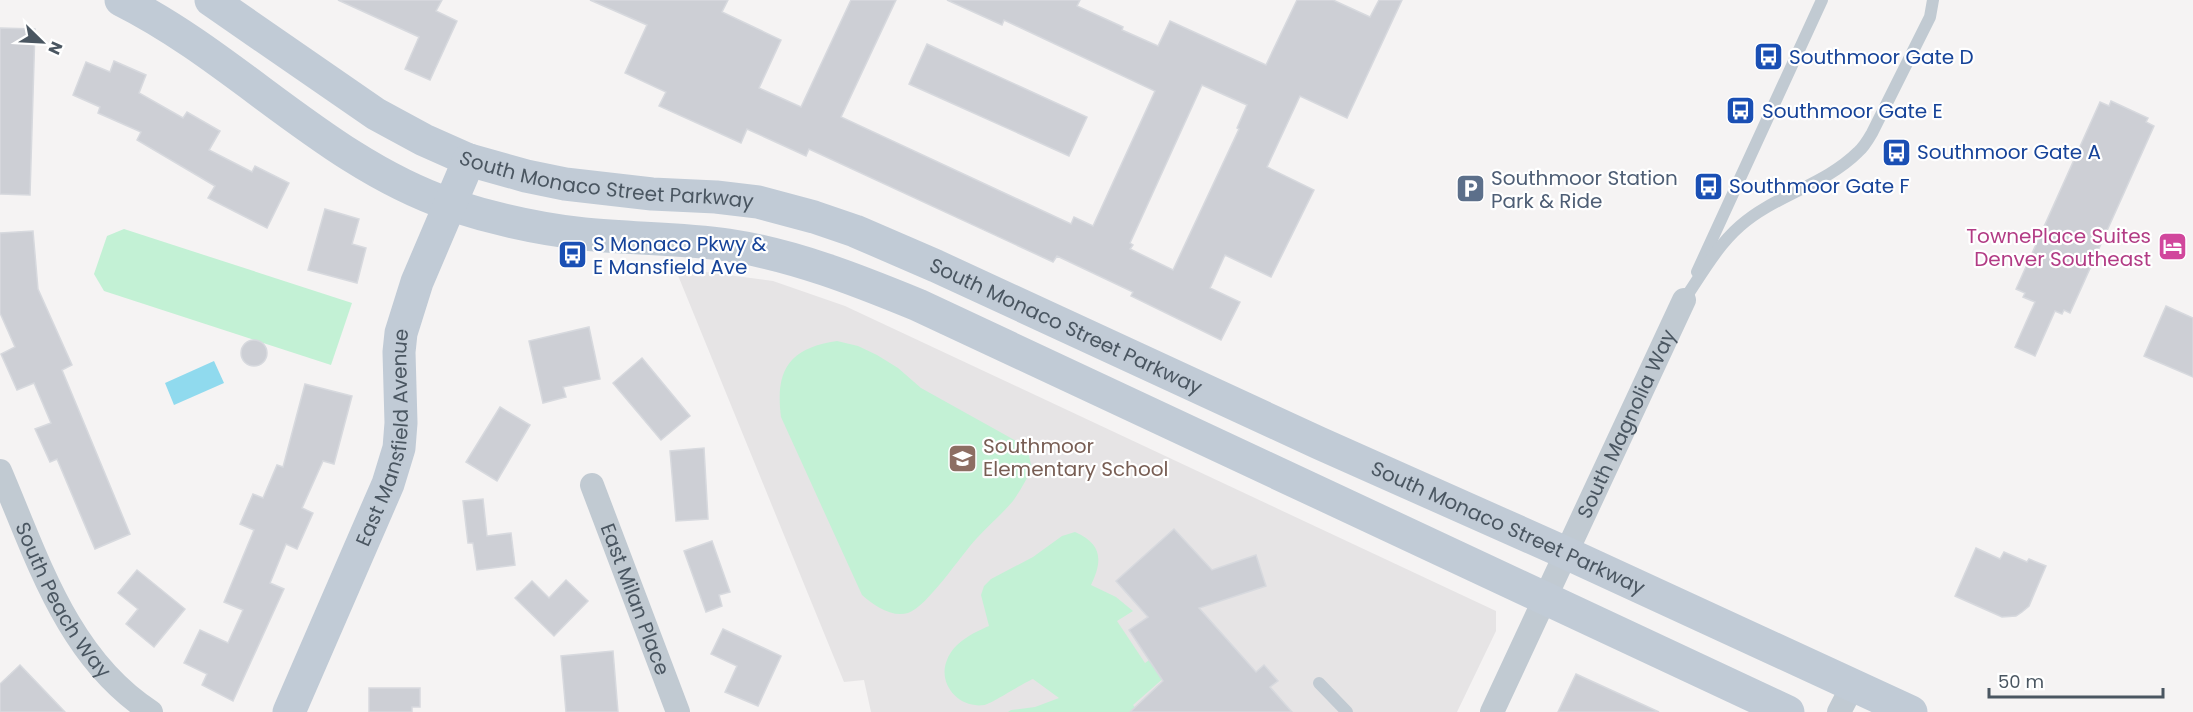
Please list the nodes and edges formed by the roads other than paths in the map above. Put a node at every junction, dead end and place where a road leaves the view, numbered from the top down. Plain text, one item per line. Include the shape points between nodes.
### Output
1 (121, 0) edge
2 (211, 0) edge
3 (1822, 0) edge
4 (1933, 0) edge
5 (469, 160) junction
6 (449, 204) junction
7 (1684, 300) junction
8 (0, 471) edge
9 (592, 485) dead end
10 (1566, 553) junction
11 (1545, 597) junction
12 (1319, 682) dead end
13 (1846, 699) edge
14 (151, 712) edge
15 (289, 712) edge
16 (678, 712) edge
17 (1347, 712) edge
18 (1492, 712) edge
19 (1788, 712) edge
20 (1911, 712) edge

1 - 6 main road via 180,35 349,154
2 - 5 main road, South Monaco Street Parkway via 376,114
3 - 7 lane
4 - 7 lane via 1930,16 1860,151 1842,166 1742,225 1725,241
5 - 6 main road, East Mansfield Avenue
5 - 10 main road, South Monaco Street Parkway via 565,183 758,202 845,228
6 - 11 main road via 542,228 751,249 856,280 918,305
6 - 15 main road, East Mansfield Avenue via 401,333 401,423 392,472
7 - 10 street, South Magnolia Way
8 - 14 street, South Peach Way via 50,587 77,637 107,676
9 - 16 street, East Milan Place
10 - 11 street, South Magnolia Way
10 - 13 main road, South Monaco Street Parkway
11 - 18 street, South Magnolia Way
11 - 19 main road
12 - 17 lane
13 - 20 main road, South Monaco Street Parkway

